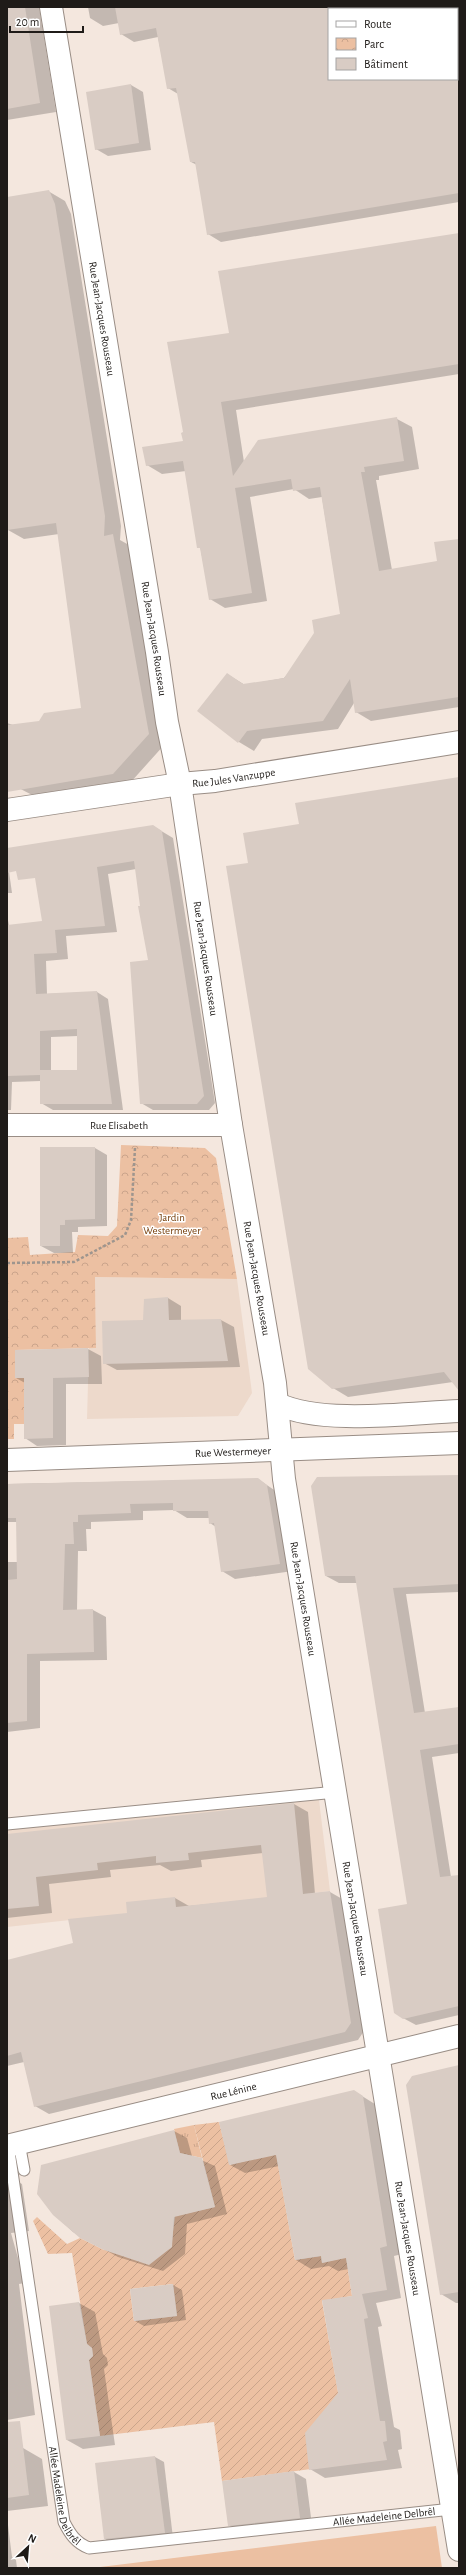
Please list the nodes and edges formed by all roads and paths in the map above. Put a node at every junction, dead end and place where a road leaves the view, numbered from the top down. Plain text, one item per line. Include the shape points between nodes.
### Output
1 (51, 7) edge
2 (459, 742) edge
3 (180, 784) junction
4 (7, 810) edge
5 (7, 1125) edge
6 (136, 1125) junction
7 (231, 1125) junction
8 (7, 1263) edge
9 (278, 1404) junction
10 (459, 1411) edge
11 (459, 1443) edge
12 (282, 1451) junction
13 (7, 1460) edge
14 (336, 1792) junction
15 (7, 1824) edge
16 (459, 2036) edge
17 (379, 2056) junction
18 (11, 2145) edge
19 (24, 2170) dead end
20 (452, 2509) junction
21 (459, 2550) edge

1 - 3 street, Rue Jean-Jacques Rousseau via 157,652 166,722
2 - 3 street, Rue Jules Vanzuppe via 215,781
3 - 4 street, Rue Jules Vanzuppe
3 - 7 street, Rue Jean-Jacques Rousseau
5 - 6 street, Rue Elisabeth
6 - 7 street, Rue Elisabeth
6 - 8 path via 131,1220 125,1235 74,1262
7 - 9 street, Rue Jean-Jacques Rousseau
9 - 10 street via 293,1411 322,1416
9 - 12 street, Rue Jean-Jacques Rousseau
11 - 12 street, Rue Westermeyer via 323,1447
12 - 13 street, Rue Westermeyer
12 - 14 street, Rue Jean-Jacques Rousseau via 285,1485
14 - 15 lane
14 - 17 street, Rue Jean-Jacques Rousseau
16 - 17 street, Rue Lénine
17 - 18 street, Rue Lénine
17 - 20 street, Rue Jean-Jacques Rousseau
18 - 19 lane
18 - 20 lane, Allée Madeleine Delbrêl via 64,2522 79,2544 89,2548
20 - 21 street, Rue Jean-Jacques Rousseau

